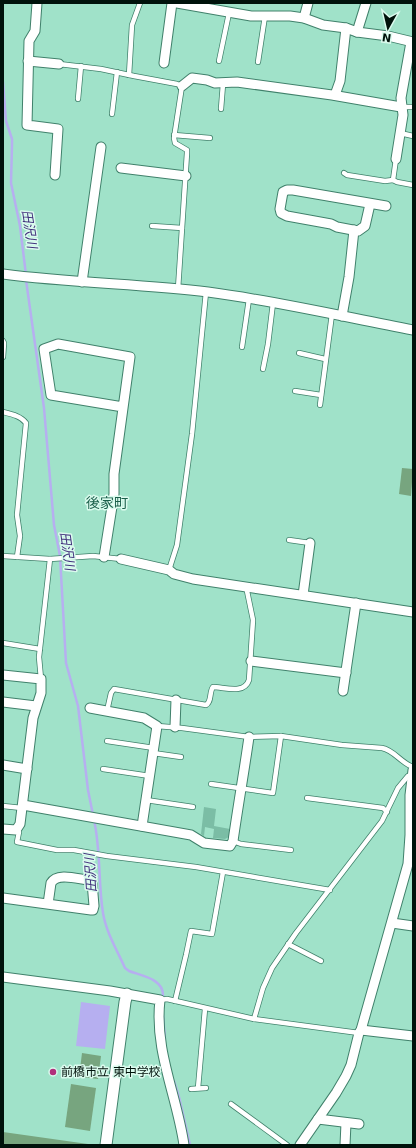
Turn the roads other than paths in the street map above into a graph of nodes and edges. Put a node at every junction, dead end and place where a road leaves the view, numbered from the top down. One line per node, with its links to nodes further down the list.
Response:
1 (37, 3): 13 (street)
2 (140, 3): 20 (lane)
3 (172, 3): 16 (street)
4 (177, 3): 7 (street)
5 (308, 3): 9 (street)
6 (366, 3): 11 (street)
7 (229, 13): 8 (street); 14 (lane)
8 (266, 16): 9 (street); 15 (lane)
9 (304, 18): 10 (street)
10 (346, 28): 11 (street); 23 (street)
11 (357, 32): 12 (street)
12 (412, 42): 26 (street)
13 (28, 61): 17 (street); 37 (street)
14 (219, 61)
15 (258, 62)
16 (164, 63)
17 (59, 64): 18 (lane)
18 (81, 66): 19 (lane); 24 (lane)
19 (117, 72): 20 (lane); 28 (lane)
20 (129, 75): 22 (lane)
21 (223, 84): 22 (street); 23 (street); 27 (lane)
22 (182, 86): 30 (lane)
23 (335, 95): 26 (street)
24 (78, 99)
25 (413, 106): 26 (lane)
26 (401, 107): 29 (street)
27 (221, 109)
28 (112, 114)
29 (400, 133): 31 (lane); 34 (street)
30 (174, 134): 32 (lane); 38 (lane)
31 (413, 136)
32 (210, 138)
33 (101, 147): 47 (street)
34 (396, 159): 39 (lane)
35 (121, 168): 38 (street)
36 (344, 172): 39 (lane)
37 (55, 175)
38 (186, 176): 44 (lane)
39 (393, 180): 40 (lane)
40 (413, 185)
41 (370, 204): 42 (street); 45 (street); 45 (street)
42 (386, 206)
43 (152, 226): 44 (lane)
44 (182, 228): 48 (lane)
45 (354, 230): 53 (street)
46 (3, 274): 47 (street)
47 (82, 282): 48 (street)
48 (178, 289): 49 (street)
49 (206, 292): 50 (street); 73 (lane)
50 (249, 299): 51 (street); 56 (lane)
51 (274, 303): 52 (street); 60 (lane)
52 (332, 314): 53 (street); 59 (lane)
53 (342, 316): 54 (street)
54 (413, 330)
55 (3, 341): 58 (lane)
56 (242, 347)
57 (299, 353): 59 (lane)
58 (3, 356)
59 (325, 359): 62 (lane)
60 (263, 369)
61 (295, 391): 62 (lane)
62 (321, 395): 63 (lane)
63 (320, 405)
64 (123, 407): 64 (street); 70 (street)
65 (3, 412): 69 (lane)
66 (289, 540): 67 (lane)
67 (310, 543): 75 (street)
68 (3, 556): 69 (lane)
69 (17, 557): 71 (lane)
70 (104, 557): 71 (lane); 72 (lane)
71 (50, 559): 79 (lane)
72 (121, 559): 73 (street)
73 (169, 570): 74 (street)
74 (247, 587): 75 (street); 80 (lane)
75 (303, 595): 76 (street)
76 (356, 603): 77 (street); 81 (street)
77 (413, 612)
78 (3, 643): 79 (lane)
79 (40, 649): 83 (lane)
80 (251, 661): 81 (street); 85 (lane)
81 (346, 673): 84 (street)
82 (3, 675): 83 (street)
83 (41, 679): 87 (street)
84 (343, 692)
85 (176, 700): 89 (lane); 91 (street)
86 (3, 702): 87 (street)
87 (36, 706): 98 (street)
88 (90, 708): 89 (street)
89 (107, 711): 90 (street)
90 (157, 726): 91 (lane); 95 (street)
91 (175, 727): 93 (lane)
92 (281, 736): 93 (lane); 100 (lane); 103 (lane)
93 (250, 737): 103 (street)
94 (107, 741): 95 (lane)
95 (153, 751): 96 (lane); 101 (street)
96 (181, 757)
97 (3, 765): 98 (street)
98 (27, 769): 107 (street)
99 (103, 769): 101 (lane)
100 (413, 772): 109 (lane); 113 (street)
101 (150, 776): 105 (street)
102 (211, 784): 103 (lane)
103 (241, 789): 114 (street)
104 (307, 798): 109 (lane)
105 (146, 800): 108 (lane); 110 (street)
106 (3, 806): 107 (lane)
107 (23, 807): 110 (street); 112 (street)
108 (193, 807)
109 (387, 812): 117 (lane)
110 (142, 826): 114 (street)
111 (3, 829): 112 (street)
112 (17, 829): 116 (lane)
113 (411, 839): 120 (street)
114 (233, 841): 115 (lane)
115 (291, 850)
116 (223, 872): 117 (lane); 127 (lane)
117 (330, 890): 122 (lane)
118 (3, 898): 119 (street)
119 (48, 904): 119 (street)
120 (392, 923): 121 (street); 130 (street)
121 (413, 926)
122 (288, 944): 123 (lane); 129 (lane)
123 (321, 961)
124 (3, 977): 125 (street)
125 (127, 994): 126 (street); 139 (street)
126 (160, 1000): 127 (lane); 140 (street)
127 (175, 1001): 128 (lane)
128 (205, 1009): 129 (lane); 132 (lane)
129 (254, 1019): 130 (lane)
130 (360, 1031): 131 (street); 136 (street)
131 (413, 1036)
132 (198, 1088): 133 (lane); 134 (lane)
133 (206, 1088)
134 (191, 1089)
135 (231, 1104): 141 (lane)
136 (318, 1120): 137 (street); 142 (street)
137 (346, 1123): 138 (street); 143 (street)
138 (359, 1124)
139 (106, 1145)
140 (184, 1145)
141 (287, 1145)
142 (300, 1145)
143 (345, 1145)

